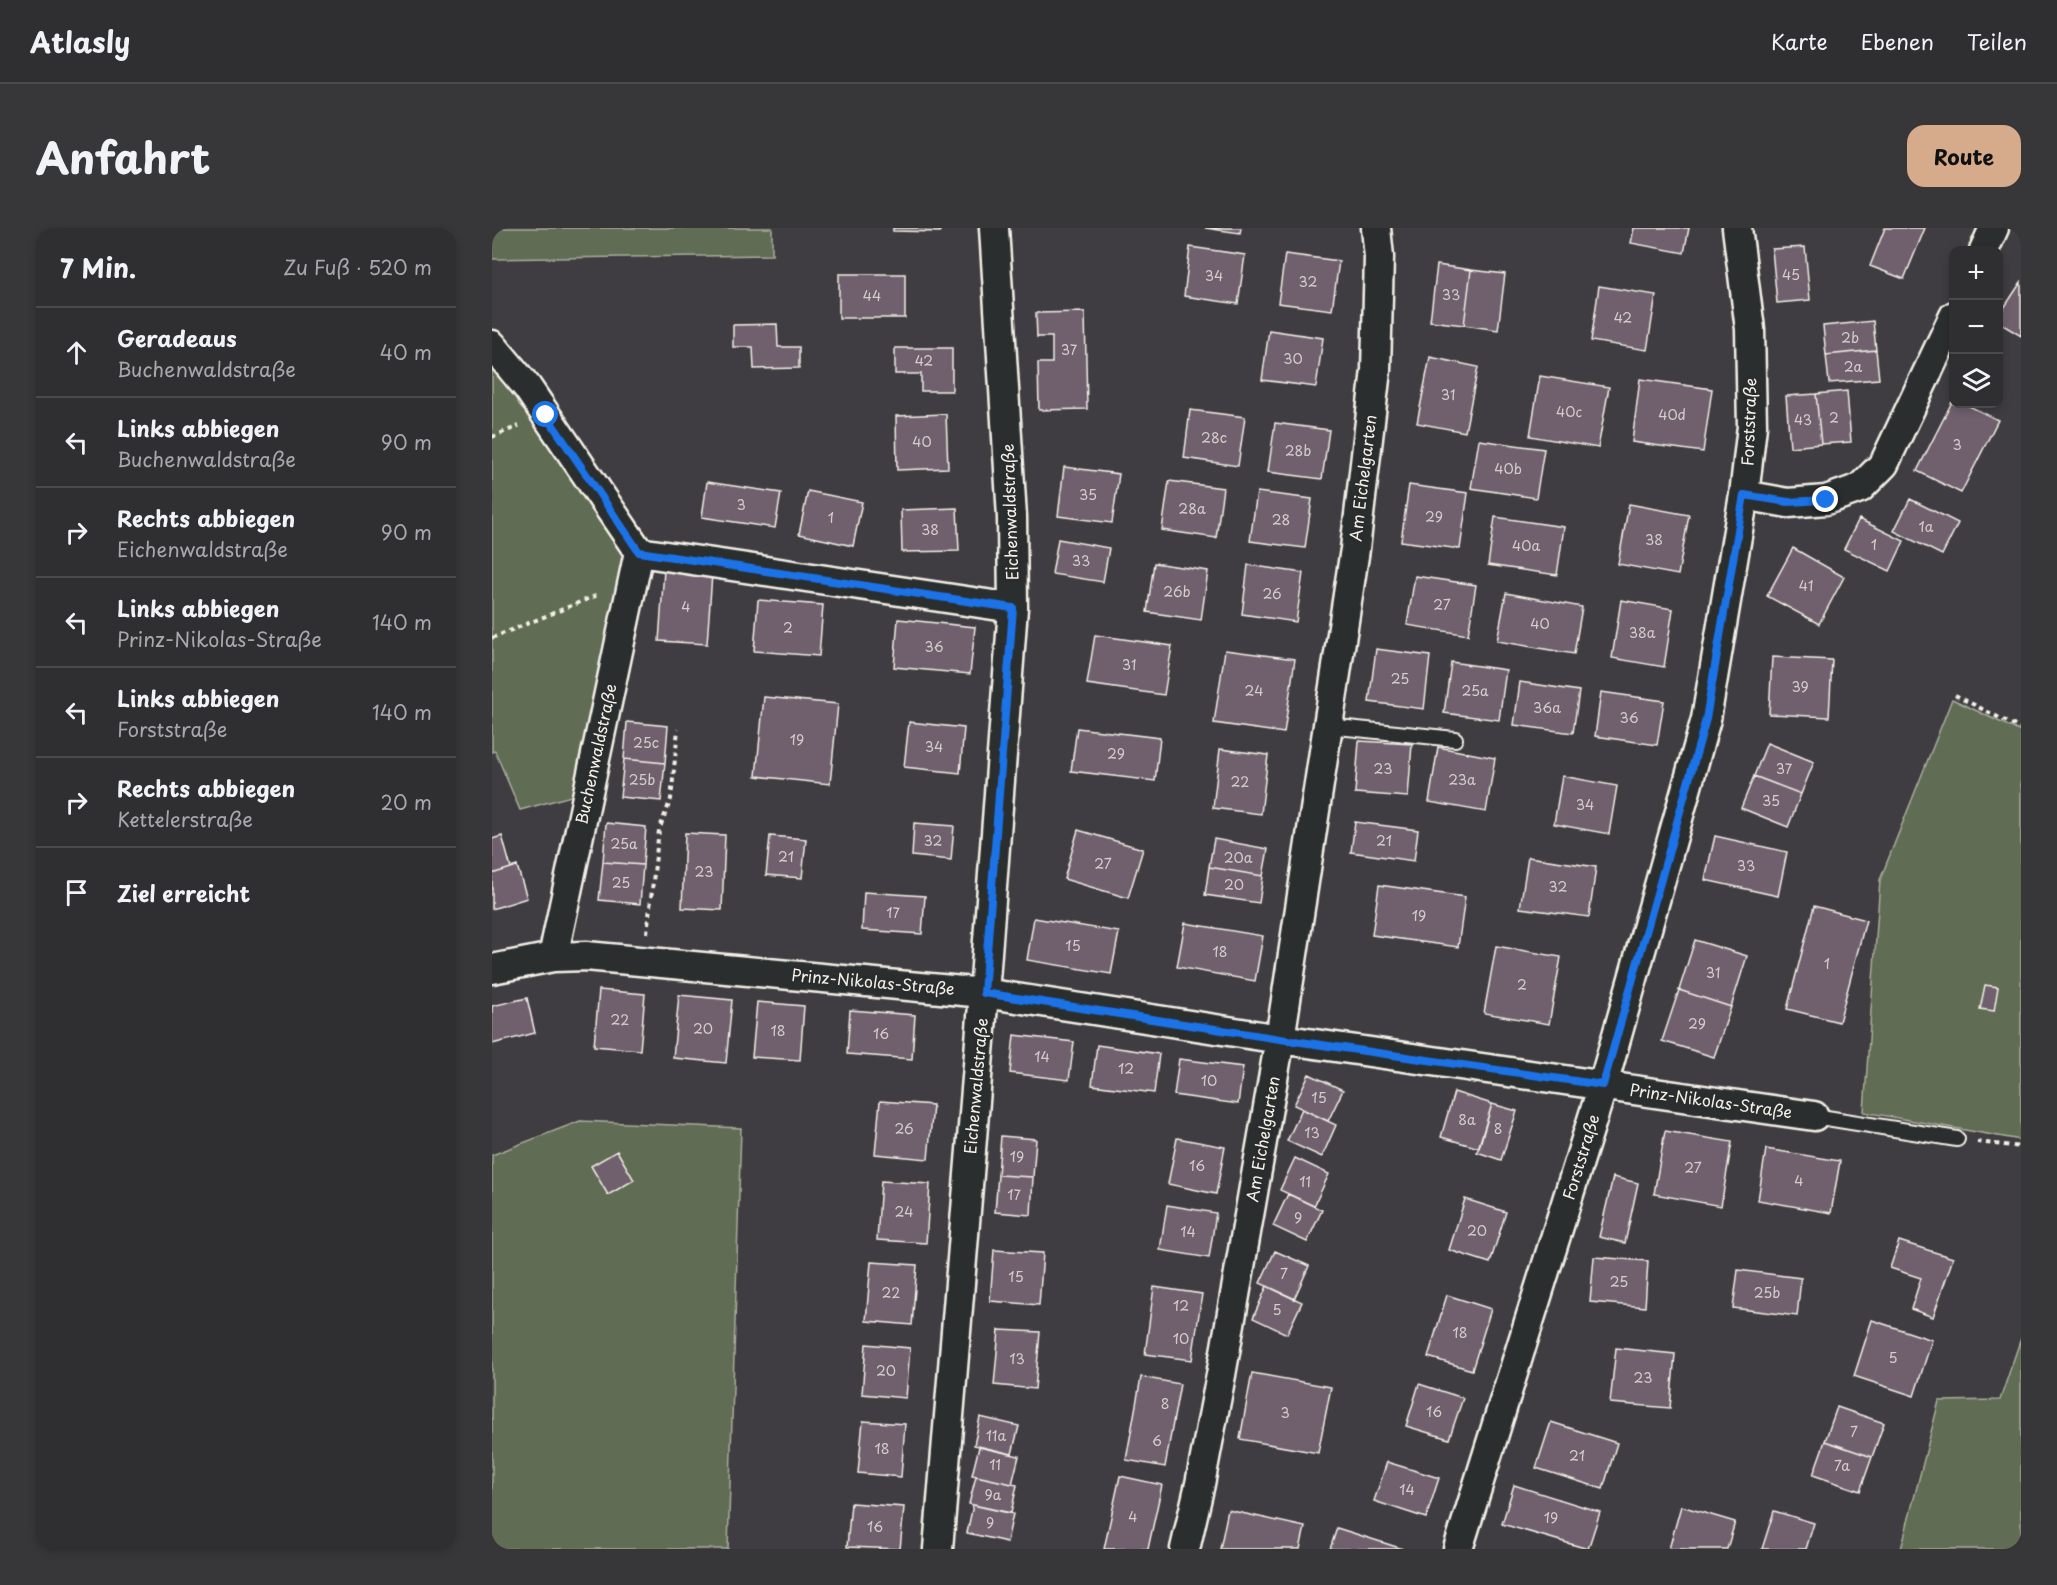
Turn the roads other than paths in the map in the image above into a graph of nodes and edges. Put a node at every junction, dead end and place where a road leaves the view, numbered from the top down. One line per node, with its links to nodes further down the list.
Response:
1 (994, 228): 10 (street, Eichenwaldstraße)
2 (1376, 228): 11 (street, Am Eichelgarten)
3 (1737, 228): 8 (street, Forststraße)
4 (1994, 228): 5 (street)
5 (1986, 246)
6 (1949, 325): 8 (street)
7 (492, 345): 9 (street)
8 (1744, 495): 17 (street, Forststraße)
9 (639, 552): 10 (street); 13 (street, Buchenwaldstraße)
10 (1013, 608): 15 (street, Eichenwaldstraße)
11 (1328, 726): 12 (lane); 16 (street, Am Eichelgarten)
12 (1455, 739)
13 (553, 957): 14 (street, Prinz-Nikolas-Straße); 15 (street, Prinz-Nikolas-Straße)
14 (492, 969)
15 (984, 993): 16 (street, Prinz-Nikolas-Straße); 20 (street, Eichenwaldstraße)
16 (1280, 1039): 17 (street, Prinz-Nikolas-Straße); 21 (street, Am Eichelgarten)
17 (1603, 1085): 18 (street, Prinz-Nikolas-Straße); 22 (street, Forststraße)
18 (1814, 1116): 19 (lane)
19 (1958, 1139)
20 (938, 1549)
21 (1185, 1549)
22 (1458, 1549)

